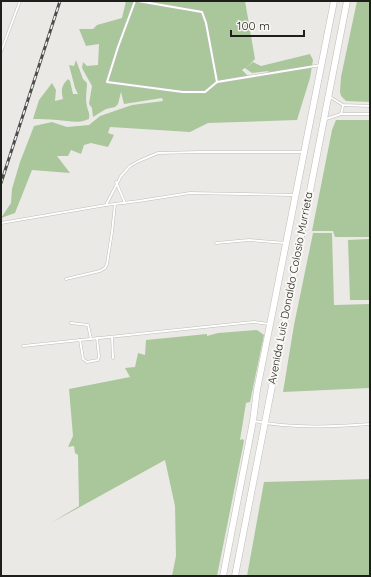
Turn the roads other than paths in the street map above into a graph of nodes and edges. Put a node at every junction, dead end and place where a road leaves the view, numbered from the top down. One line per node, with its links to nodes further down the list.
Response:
1 (20, 1): 5 (lane)
2 (137, 1): 7 (lane); 7 (lane)
3 (334, 1): 6 (main road, Avenida Luis Donaldo Colosio Murrieta)
4 (347, 1): 8 (main road, Avenida Luis Donaldo Colosio Murrieta)
5 (1, 52)
6 (322, 65): 7 (lane); 14 (main road, Avenida Luis Donaldo Colosio Murrieta)
7 (217, 82)
8 (329, 96): 9 (lane); 13 (main road, Avenida Luis Donaldo Colosio Murrieta)
9 (343, 105): 10 (lane); 11 (lane)
10 (370, 106)
11 (341, 114): 12 (lane); 13 (lane)
12 (370, 114)
13 (323, 120): 17 (main road, Avenida Luis Donaldo Colosio Murrieta)
14 (305, 152): 15 (lane); 16 (main road, Avenida Luis Donaldo Colosio Murrieta)
15 (116, 182): 18 (lane); 20 (lane)
16 (296, 195): 17 (main road); 18 (lane); 23 (main road, Avenida Luis Donaldo Colosio Murrieta)
17 (308, 198): 34 (main road, Avenida Luis Donaldo Colosio Murrieta)
18 (125, 203): 19 (lane)
19 (114, 204): 20 (lane); 24 (lane)
20 (106, 205): 21 (lane)
21 (1, 223)
22 (216, 243): 23 (lane)
23 (287, 243): 26 (main road, Avenida Luis Donaldo Colosio Murrieta)
24 (66, 279)
25 (71, 323): 29 (lane)
26 (270, 324): 27 (lane); 33 (main road, Avenida Luis Donaldo Colosio Murrieta)
27 (112, 337): 28 (lane); 32 (lane)
28 (97, 338): 29 (lane); 30 (lane)
29 (91, 339): 30 (lane)
30 (80, 340): 31 (lane)
31 (24, 346)
32 (114, 358)
33 (253, 421): 34 (lane); 36 (main road, Avenida Luis Donaldo Colosio Murrieta)
34 (264, 423): 35 (lane); 37 (main road, Avenida Luis Donaldo Colosio Murrieta)
35 (370, 424)
36 (223, 576)
37 (235, 576)

